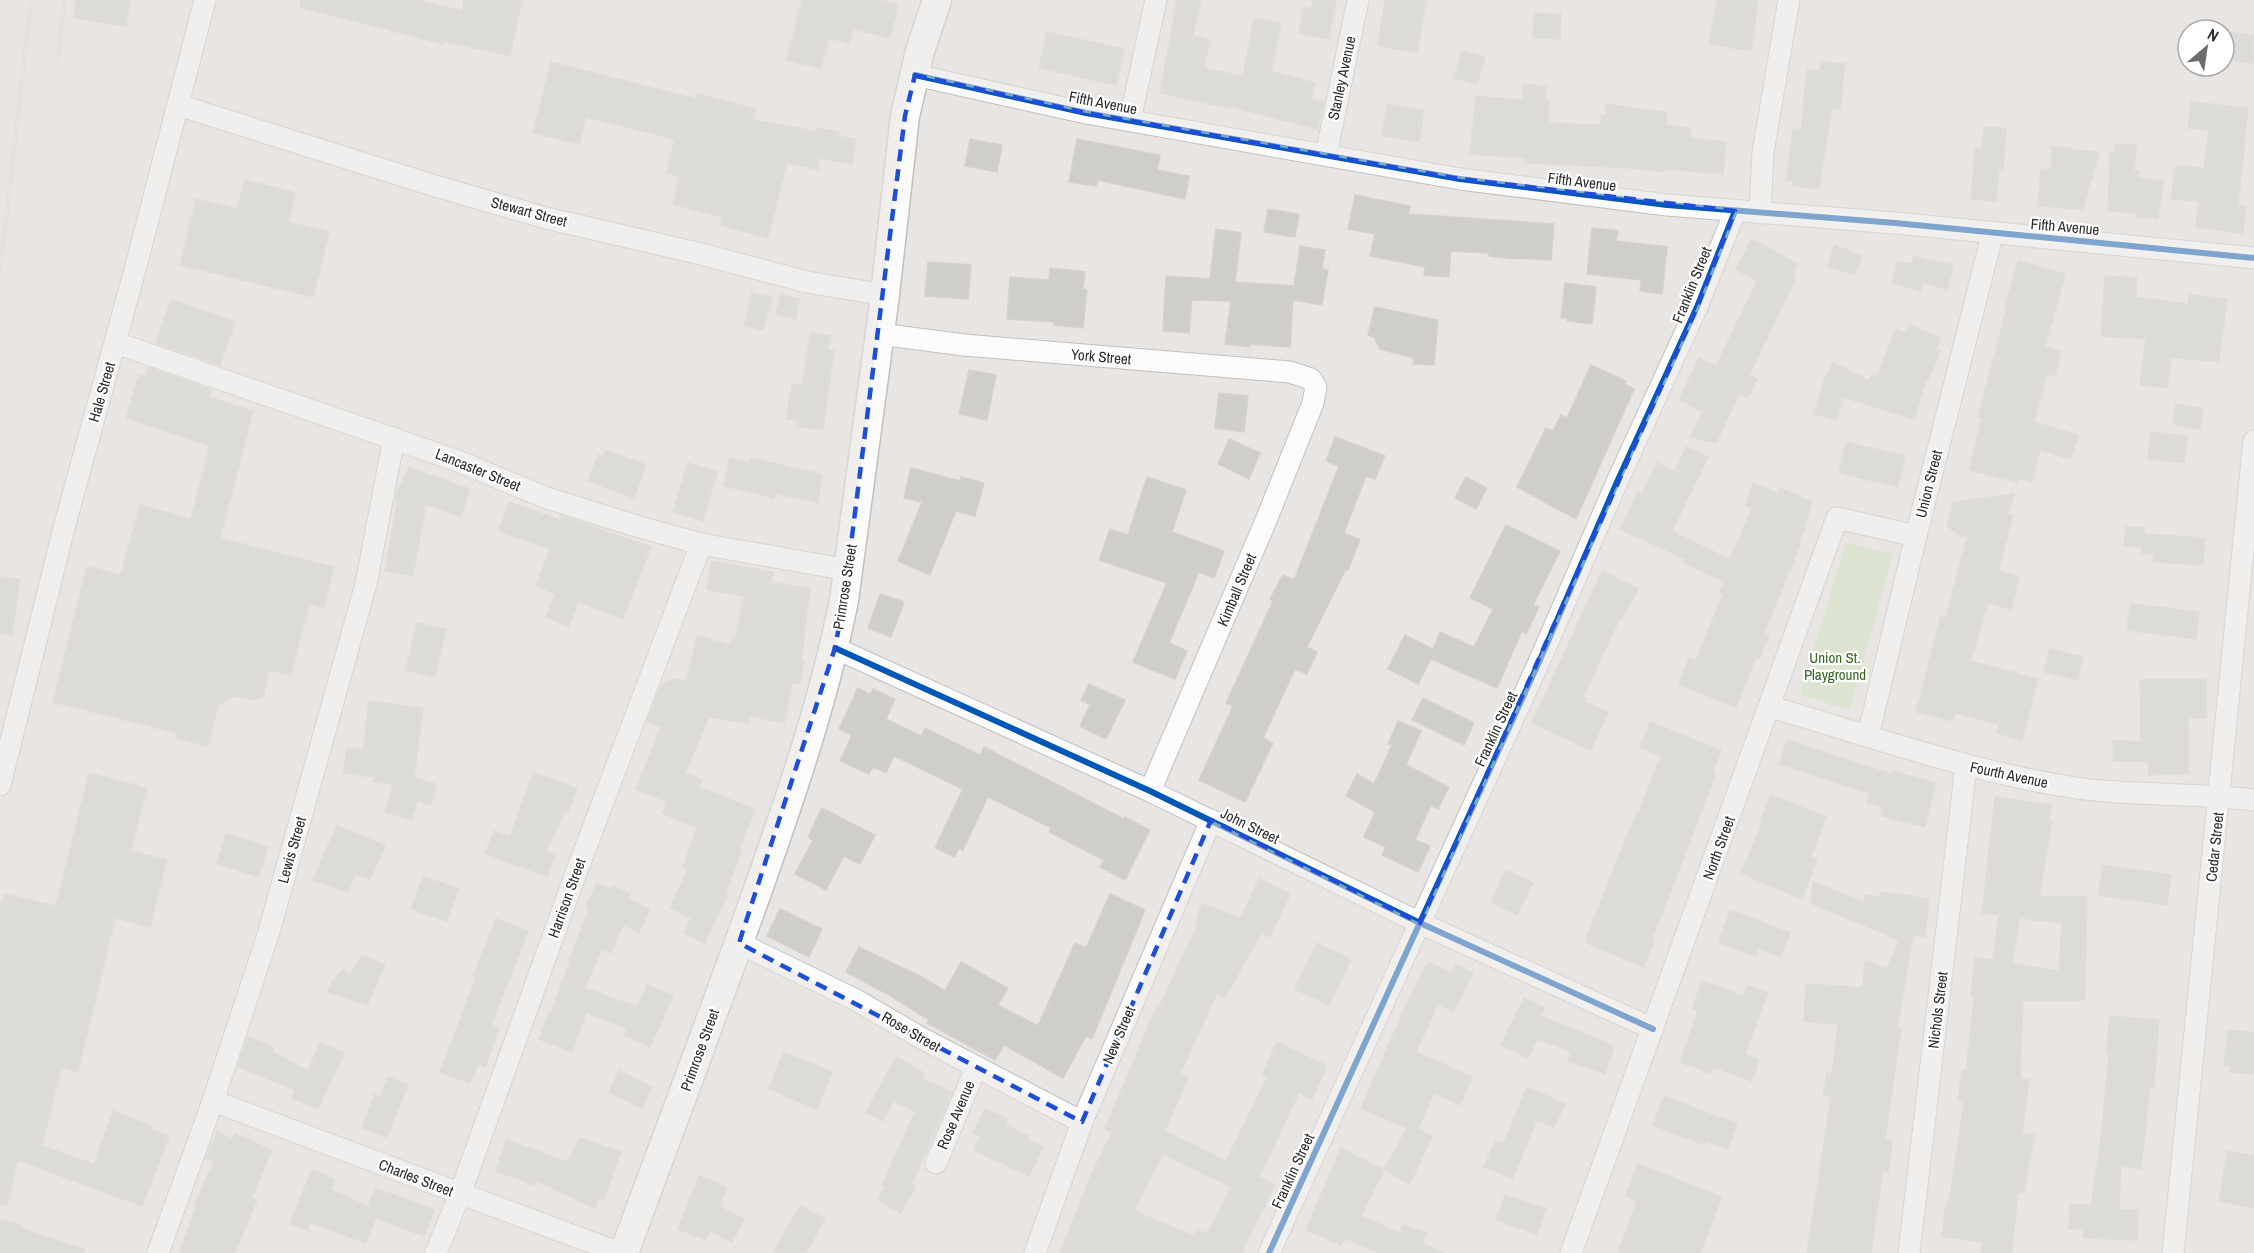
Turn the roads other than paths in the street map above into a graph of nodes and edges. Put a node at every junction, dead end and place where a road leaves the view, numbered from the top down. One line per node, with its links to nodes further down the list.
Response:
1 (205, 0): 7 (street, Hale Street)
2 (937, 0): 6 (main road, Primrose Street)
3 (1156, 0): 8 (street)
4 (1358, 0): 9 (street, Stanley Avenue)
5 (1788, 0): 11 (street)
6 (915, 75): 8 (street, Fifth Avenue); 14 (main road, Primrose Street)
7 (178, 105): 14 (street, Stewart Street); 16 (street, Hale Street)
8 (1130, 120): 9 (street, Fifth Avenue)
9 (1326, 155): 10 (street, Fifth Avenue)
10 (1735, 211): 11 (street, Fifth Avenue); 33 (street, Franklin Street)
11 (1760, 213): 12 (street, Fifth Avenue)
12 (1993, 232): 13 (street, Fifth Avenue); 20 (street, Union Street)
13 (2254, 258)
14 (885, 295): 15 (main road, Primrose Street)
15 (880, 334): 17 (street, York Street); 23 (main road, Primrose Street)
16 (116, 342): 18 (street, Lancaster Street); 28 (street, Hale Street)
17 (1316, 387): 29 (street, Kimball Street)
18 (394, 438): 22 (street, Lancaster Street); 37 (street, Lewis Street)
19 (2254, 441): 21 (street, Cedar Street)
20 (1916, 536): 25 (street, North Street); 26 (street, Union Street)
21 (2249, 540): 30 (street, Cedar Street)
22 (701, 544): 23 (street, Lancaster Street); 40 (street, Harrison Street)
23 (849, 570): 24 (main road, Primrose Street)
24 (835, 648): 29 (street, John Street); 34 (main road, Primrose Street)
25 (1771, 707): 26 (street, Fourth Avenue); 35 (street, North Street)
26 (1868, 736): 27 (street, Fourth Avenue)
27 (1966, 766): 30 (street, Fourth Avenue); 47 (street, Nichols Street)
28 (0, 785)
29 (1150, 791): 32 (street, John Street)
30 (2220, 796): 31 (street, Fourth Avenue); 48 (street, Cedar Street)
31 (2254, 800)
32 (1211, 820): 33 (street, John Street); 38 (street, New Street)
33 (1420, 923): 35 (street, John Street); 45 (street, Franklin Street)
34 (739, 943): 36 (street, Rose Street); 43 (main road, Primrose Street)
35 (1653, 1029): 46 (street, North Street)
36 (976, 1068): 38 (street, Rose Street); 39 (street, Rose Avenue)
37 (213, 1101): 40 (street, Charles Street); 41 (street, Lewis Street)
38 (1082, 1122): 44 (street, New Street)
39 (936, 1162)
40 (460, 1194): 42 (street, Harrison Street); 43 (street, Charles Street)
41 (158, 1253)
42 (436, 1253)
43 (622, 1253)
44 (1035, 1253)
45 (1269, 1253)
46 (1571, 1253)
47 (1909, 1253)
48 (2173, 1253)

